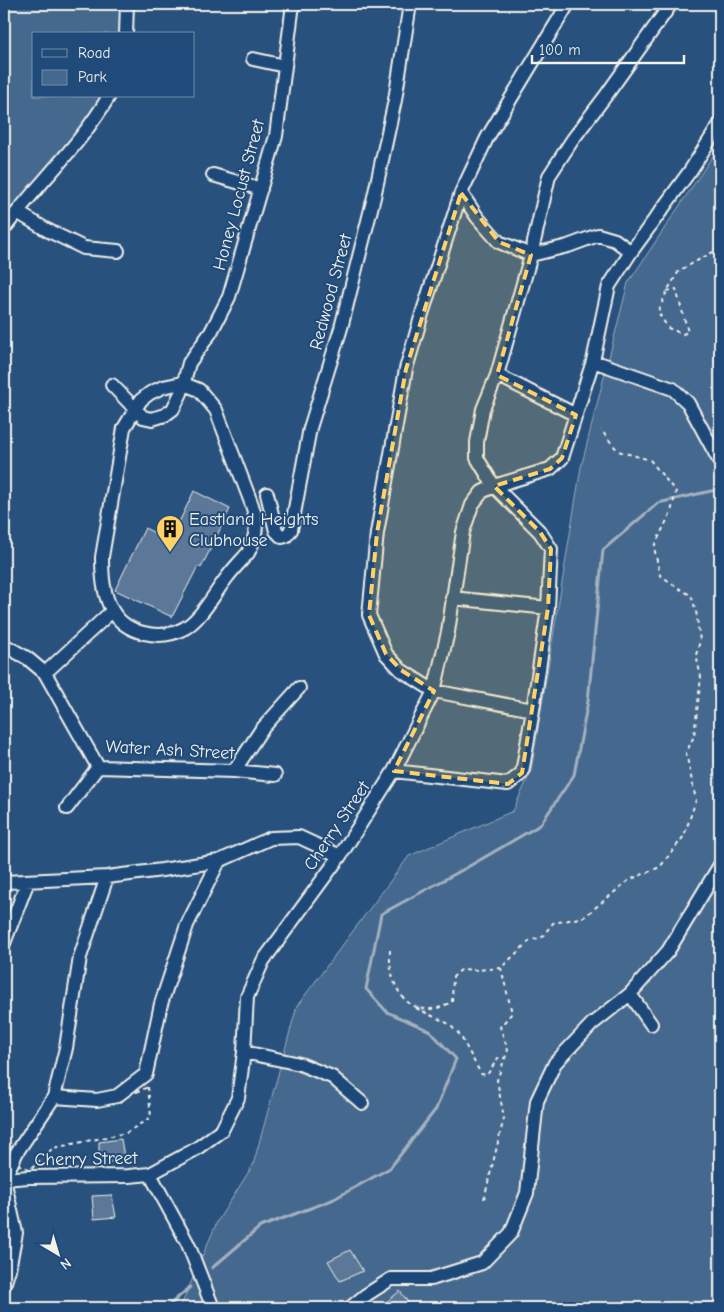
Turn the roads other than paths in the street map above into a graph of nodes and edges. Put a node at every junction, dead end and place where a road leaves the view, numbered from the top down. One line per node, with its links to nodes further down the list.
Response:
1 (127, 4): 6 (street)
2 (293, 4): 8 (street, Honey Locust Street)
3 (410, 4): 27 (street, Redwood Street)
4 (568, 4): 13 (street)
5 (671, 4): 18 (street)
6 (126, 32)
7 (253, 59): 8 (street)
8 (285, 66): 12 (street, Honey Locust Street)
9 (108, 98): 14 (street)
10 (720, 124): 17 (street, Cherry Street)
11 (214, 175): 12 (street)
12 (261, 189): 21 (street, Honey Locust Street)
13 (461, 192): 18 (street); 34 (street)
14 (16, 212): 15 (street); 16 (street)
15 (4, 229)
16 (118, 250)
17 (631, 252): 18 (street); 19 (street, Cherry Street)
18 (531, 255): 20 (street)
19 (593, 361): 24 (street, Cherry Street); 25 (street)
20 (497, 375): 24 (street); 26 (street)
21 (182, 383): 23 (street); 23 (street, Honey Locust Street); 30 (street)
22 (112, 385): 23 (street)
23 (136, 409): 30 (street)
24 (576, 415): 26 (street, Cherry Street)
25 (720, 462)
26 (494, 486): 28 (street, Cherry Street); 29 (street)
27 (267, 494)
28 (452, 598): 29 (street); 34 (street, Cherry Street)
29 (548, 608): 35 (street)
30 (112, 611): 32 (street)
31 (4, 645): 32 (street, Water Ash Street)
32 (44, 673): 36 (street, Water Ash Street)
33 (299, 688): 37 (street)
34 (434, 691): 35 (street); 38 (street, Cherry Street)
35 (533, 710): 38 (street)
36 (98, 767): 37 (street, Water Ash Street); 40 (street)
37 (234, 771): 39 (street, Water Ash Street)
38 (394, 771): 41 (street, Cherry Street)
39 (275, 775)
40 (67, 808)
41 (340, 856): 42 (street); 50 (street, Cherry Street)
42 (218, 861): 44 (street); 51 (street)
43 (720, 865): 48 (street)
44 (108, 877): 46 (street); 51 (street)
45 (4, 882): 46 (street)
46 (28, 882): 47 (street)
47 (4, 943)
48 (630, 994): 49 (street); 57 (street)
49 (651, 1024)
50 (244, 1052): 52 (street); 53 (street, Cherry Street)
51 (54, 1097): 54 (street)
52 (362, 1103)
53 (150, 1174): 54 (street, Cherry Street); 56 (street)
54 (4, 1179): 55 (street)
55 (4, 1285)
56 (212, 1308)
57 (350, 1308)

